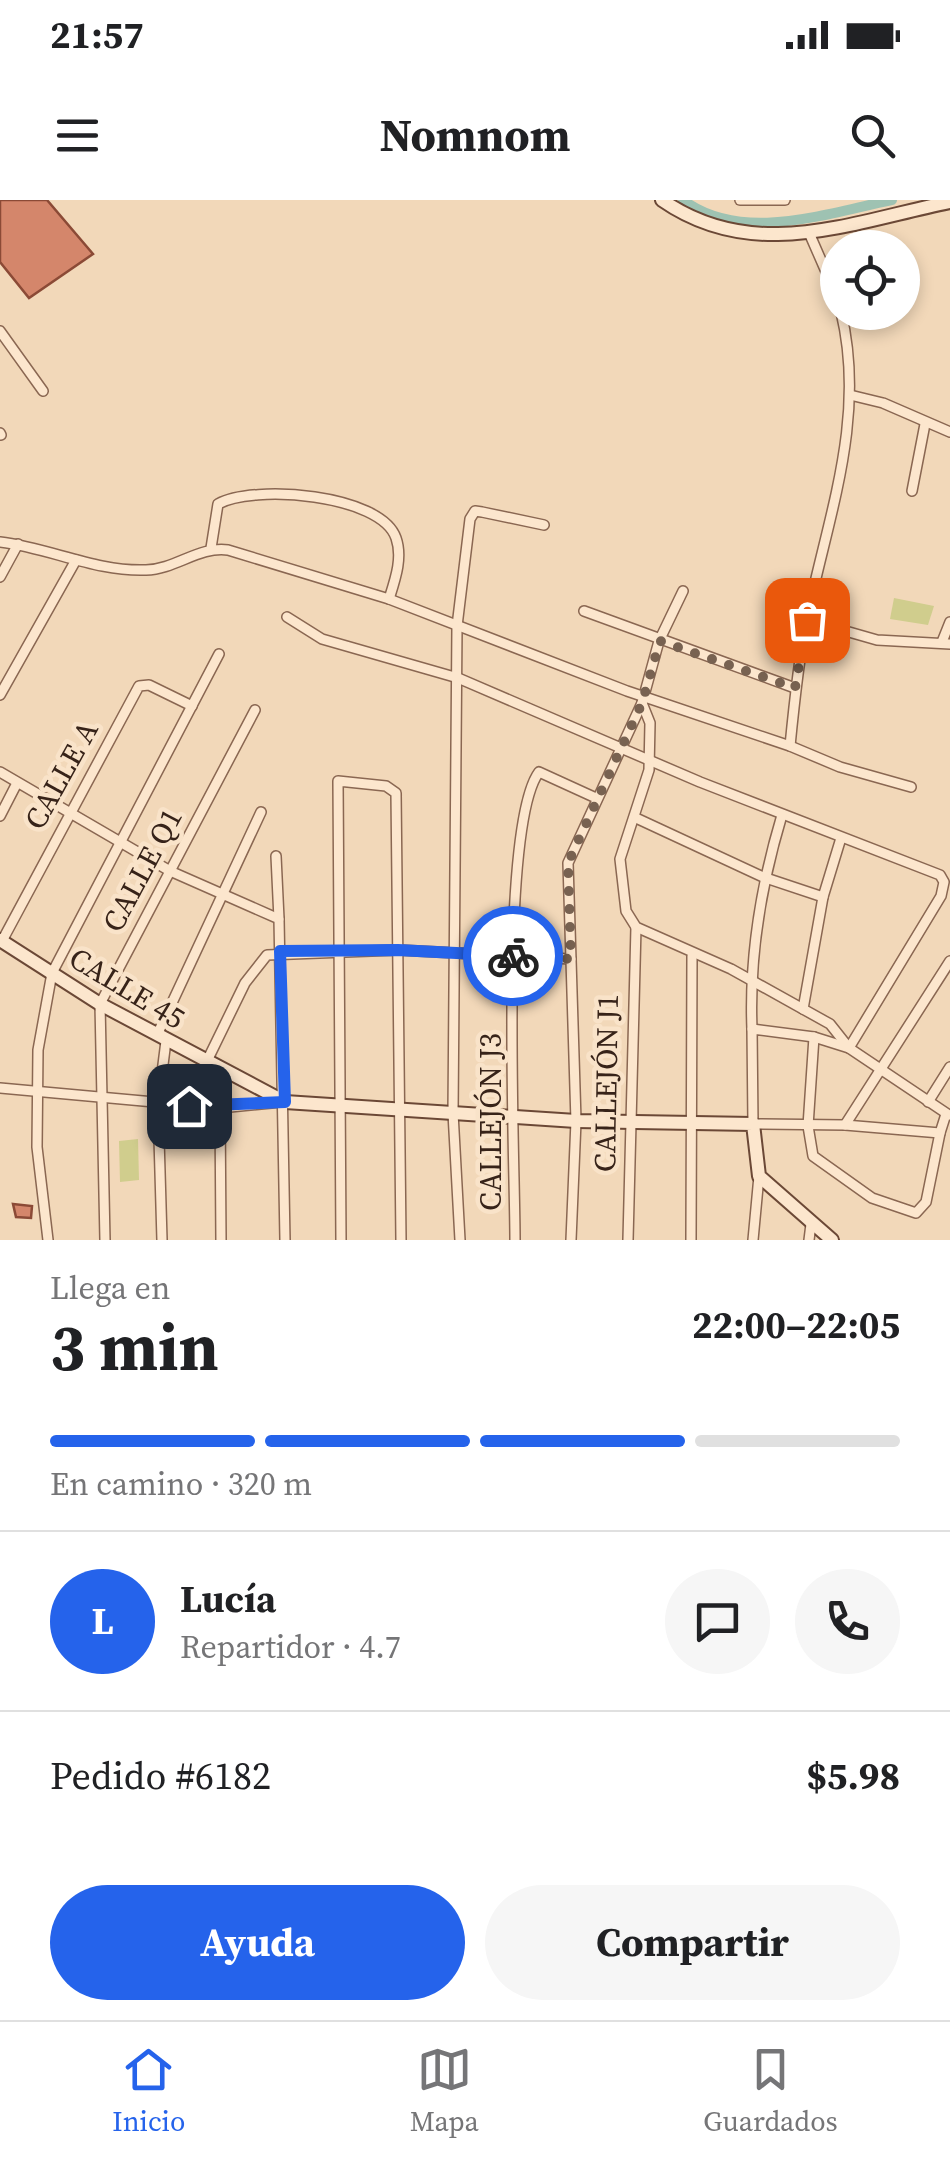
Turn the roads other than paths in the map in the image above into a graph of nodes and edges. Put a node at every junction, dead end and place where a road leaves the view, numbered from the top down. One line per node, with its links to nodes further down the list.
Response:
1 (662, 200): 5 (street)
2 (740, 200): 3 (street)
3 (785, 200)
4 (950, 202): 5 (street)
5 (810, 235): 6 (street)
6 (820, 258)
7 (845, 330): 10 (street)
8 (0, 331): 9 (street)
9 (43, 391)
10 (850, 395): 11 (street); 24 (street)
11 (926, 424): 12 (street); 13 (street)
12 (950, 432)
13 (912, 491)
14 (544, 524): 26 (street)
15 (0, 542): 16 (street)
16 (18, 544): 18 (street); 19 (street)
17 (212, 548): 18 (street); 21 (street); 21 (street)
18 (76, 560): 32 (street)
19 (0, 577)
20 (683, 591): 27 (street)
21 (389, 599): 26 (street)
22 (584, 610): 27 (street)
23 (286, 617): 30 (street)
24 (807, 620): 28 (street); 31 (street)
25 (950, 622): 28 (street)
26 (458, 626): 30 (street); 33 (street)
27 (660, 641): 31 (street); 33 (street)
28 (946, 643)
29 (219, 654): 34 (street)
30 (458, 678): 37 (street); 61 (street)
31 (795, 688): 36 (street)
32 (0, 695)
33 (643, 699): 36 (street); 37 (street); 38 (street)
34 (192, 706): 43 (street, CALLE A); 49 (street)
35 (255, 710): 51 (street, CALLE Q1)
36 (790, 746): 41 (street)
37 (619, 748): 38 (street); 42 (street)
38 (650, 759): 45 (street); 47 (street)
39 (0, 772): 40 (street)
40 (17, 783): 43 (street); 46 (street)
41 (911, 788)
42 (596, 798): 62 (street, CALLEJÓN J3); 64 (street)
43 (69, 811): 49 (street); 57 (street, CALLE A)
44 (261, 812): 53 (street)
45 (782, 815): 48 (street); 52 (street)
46 (0, 816)
47 (636, 818): 52 (street); 56 (street)
48 (841, 838): 54 (street); 73 (street)
49 (121, 840): 51 (street); 66 (street)
50 (276, 856): 55 (street)
51 (170, 871): 53 (street); 68 (street, CALLE Q1)
52 (764, 877): 54 (street); 67 (street)
53 (225, 896): 55 (street); 72 (street)
54 (824, 897): 69 (street)
55 (279, 919): 60 (street)
56 (636, 927): 63 (street); 90 (street, CALLEJÓN J1)
57 (1, 941): 66 (street, CALLE 45)
58 (338, 950): 59 (street); 59 (street); 60 (street); 84 (street)
59 (398, 950): 61 (street); 85 (street)
60 (280, 951): 74 (street); 80 (street)
61 (457, 953): 62 (street); 86 (street)
62 (514, 956): 64 (street); 87 (street, CALLEJÓN J3)
63 (692, 956): 67 (street); 91 (street)
64 (571, 959): 89 (street)
65 (950, 960): 75 (street)
66 (52, 972): 68 (street, CALLE 45); 78 (street)
67 (750, 979): 69 (street); 70 (street)
68 (100, 1004): 72 (street, CALLE 45); 79 (street, CALLE Q1)
69 (803, 1009): 73 (street)
70 (752, 1028): 71 (street); 92 (street)
71 (814, 1037): 73 (street); 94 (street)
72 (162, 1038): 74 (street, CALLE 45); 82 (street)
73 (849, 1048): 75 (street)
74 (206, 1063): 80 (street, CALLE 45)
75 (880, 1066): 81 (street); 93 (street)
76 (950, 1067): 81 (street)
77 (0, 1088): 78 (street)
78 (38, 1092): 79 (street); 98 (street)
79 (103, 1098): 82 (street); 99 (street, CALLE Q1)
80 (285, 1102): 83 (street); 84 (street, CALLE 45); 102 (street)
81 (928, 1102): 88 (street)
82 (158, 1104): 83 (street); 100 (street)
83 (220, 1108): 101 (street)
84 (338, 1108): 85 (street, CALLE 45); 103 (street)
85 (400, 1109): 86 (street, CALLE 45); 104 (street)
86 (453, 1113): 87 (street, CALLE 45); 105 (street)
87 (515, 1115): 89 (street, CALLE 45); 106 (street, CALLEJÓN J3)
88 (948, 1115): 95 (street)
89 (576, 1121): 90 (street, CALLE 45); 107 (street)
90 (631, 1121): 91 (street, CALLE 45); 108 (street, CALLEJÓN J1)
91 (692, 1124): 92 (street, CALLE 45); 109 (street)
92 (754, 1124): 94 (street); 96 (street)
93 (845, 1125): 94 (street); 95 (street)
94 (808, 1126): 95 (street)
95 (940, 1133)
96 (759, 1176): 97 (street); 110 (street)
97 (811, 1224): 111 (street); 112 (street)
98 (48, 1240)
99 (105, 1240)
100 (162, 1240)
101 (221, 1240)
102 (285, 1240)
103 (341, 1240)
104 (401, 1240)
105 (460, 1240)
106 (516, 1240)
107 (571, 1240)
108 (628, 1240)
109 (691, 1240)
110 (754, 1240)
111 (808, 1240)
112 (832, 1240)

